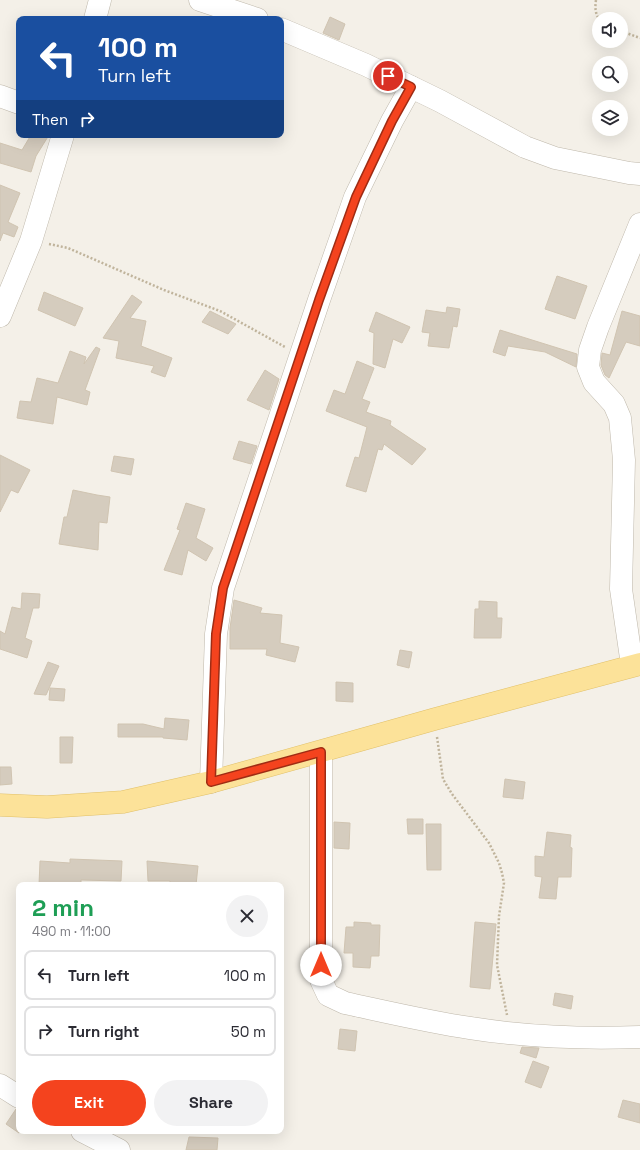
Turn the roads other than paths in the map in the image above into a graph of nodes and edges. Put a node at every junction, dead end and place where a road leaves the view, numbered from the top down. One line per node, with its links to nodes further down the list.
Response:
1 (100, 0): 3 (street)
2 (200, 0): 4 (street)
3 (96, 16)
4 (248, 16)
5 (284, 30): 6 (street)
6 (411, 87): 10 (street); 15 (street)
7 (0, 96): 8 (street)
8 (16, 102)
9 (62, 138): 12 (street)
10 (640, 174)
11 (640, 224): 13 (street)
12 (0, 316)
13 (636, 664): 14 (main road)
14 (321, 752): 15 (main road); 17 (street)
15 (211, 782): 16 (main road)
16 (0, 805)
17 (640, 1037)
18 (0, 1085): 19 (street)
19 (16, 1095)
20 (88, 1134): 21 (street)
21 (119, 1150)

